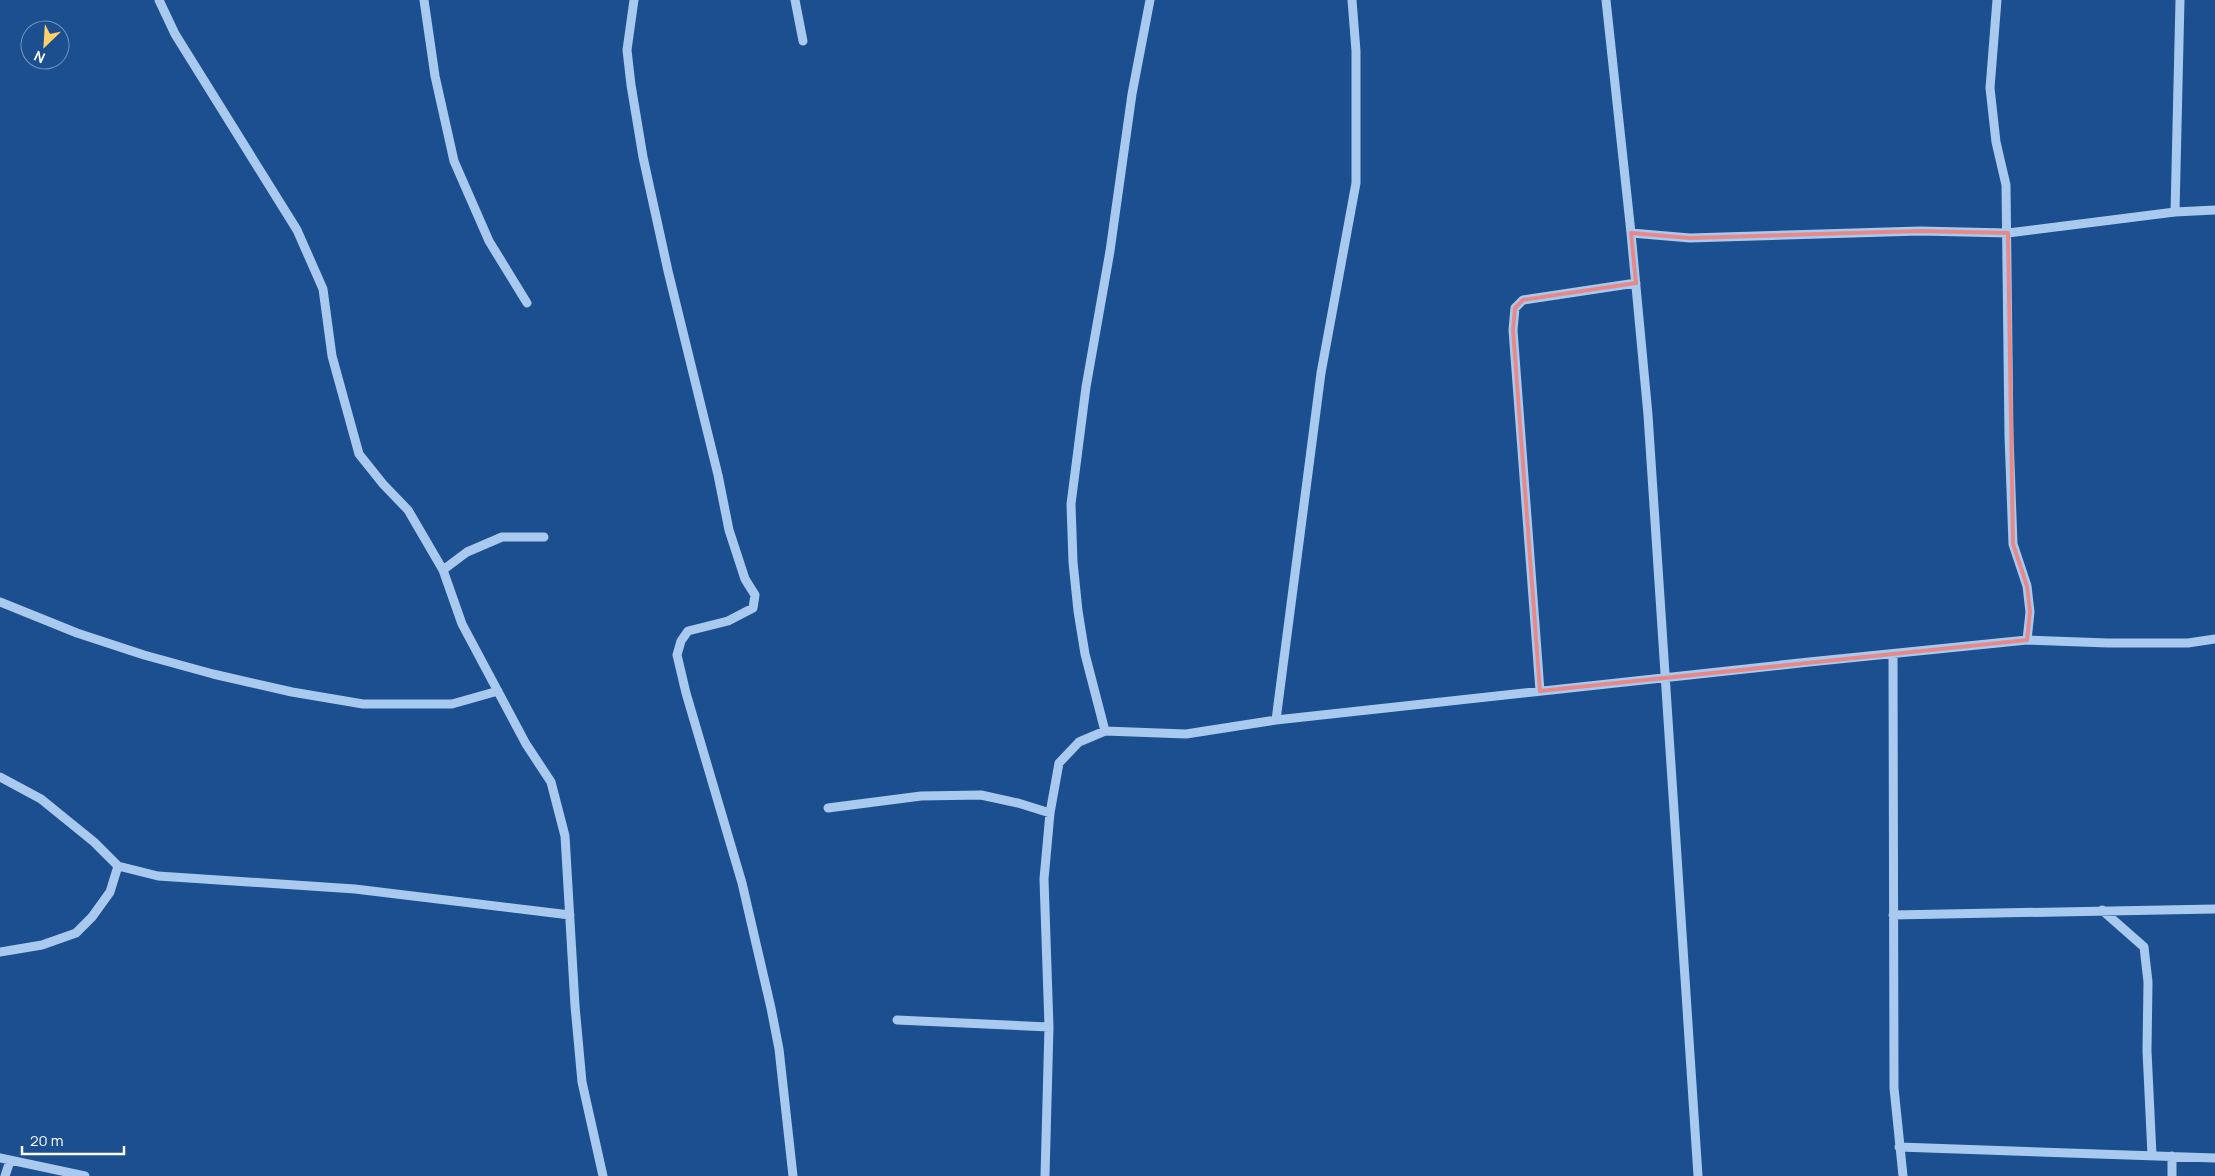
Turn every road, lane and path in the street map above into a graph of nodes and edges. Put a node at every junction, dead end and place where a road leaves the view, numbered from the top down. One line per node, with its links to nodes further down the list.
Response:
1 (159, 0): 18 (street)
2 (424, 0): 16 (street)
3 (634, 0): 48 (street)
4 (795, 0): 10 (street)
5 (1150, 0): 27 (street)
6 (1352, 0): 26 (street)
7 (1606, 0): 13 (street)
8 (1997, 0): 14 (street)
9 (2180, 0): 12 (street)
10 (803, 41)
11 (2215, 210): 12 (street)
12 (2175, 212): 14 (street)
13 (1632, 233): 14 (street); 15 (street)
14 (2008, 233): 21 (street)
15 (1636, 283): 23 (street); 25 (street)
16 (527, 303)
17 (544, 537): 18 (street)
18 (443, 570): 24 (street)
19 (0, 602): 24 (street)
20 (2215, 639): 21 (street)
21 (2027, 640): 22 (street)
22 (1893, 655): 23 (street); 35 (street)
23 (1666, 677): 25 (street); 50 (street)
24 (498, 691): 34 (street)
25 (1540, 691): 26 (street)
26 (1276, 720): 27 (street)
27 (1105, 731): 30 (street)
28 (0, 777): 31 (street)
29 (828, 808): 30 (street)
30 (1050, 813): 38 (street)
31 (118, 866): 34 (street); 36 (street)
32 (2215, 909): 33 (street)
33 (2102, 910): 35 (street); 40 (street)
34 (570, 915): 47 (street)
35 (1893, 915): 39 (street)
36 (0, 952)
37 (897, 1020): 38 (street)
38 (1049, 1027): 49 (street)
39 (1899, 1147): 40 (street); 51 (street)
40 (2152, 1155): 41 (street)
41 (2172, 1156): 43 (street); 52 (street)
42 (0, 1158): 44 (street)
43 (2215, 1158)
44 (10, 1161): 45 (street); 46 (street)
45 (5, 1176)
46 (85, 1176)
47 (603, 1176)
48 (793, 1176)
49 (1045, 1176)
50 (1698, 1176)
51 (1903, 1176)
52 (2172, 1176)

